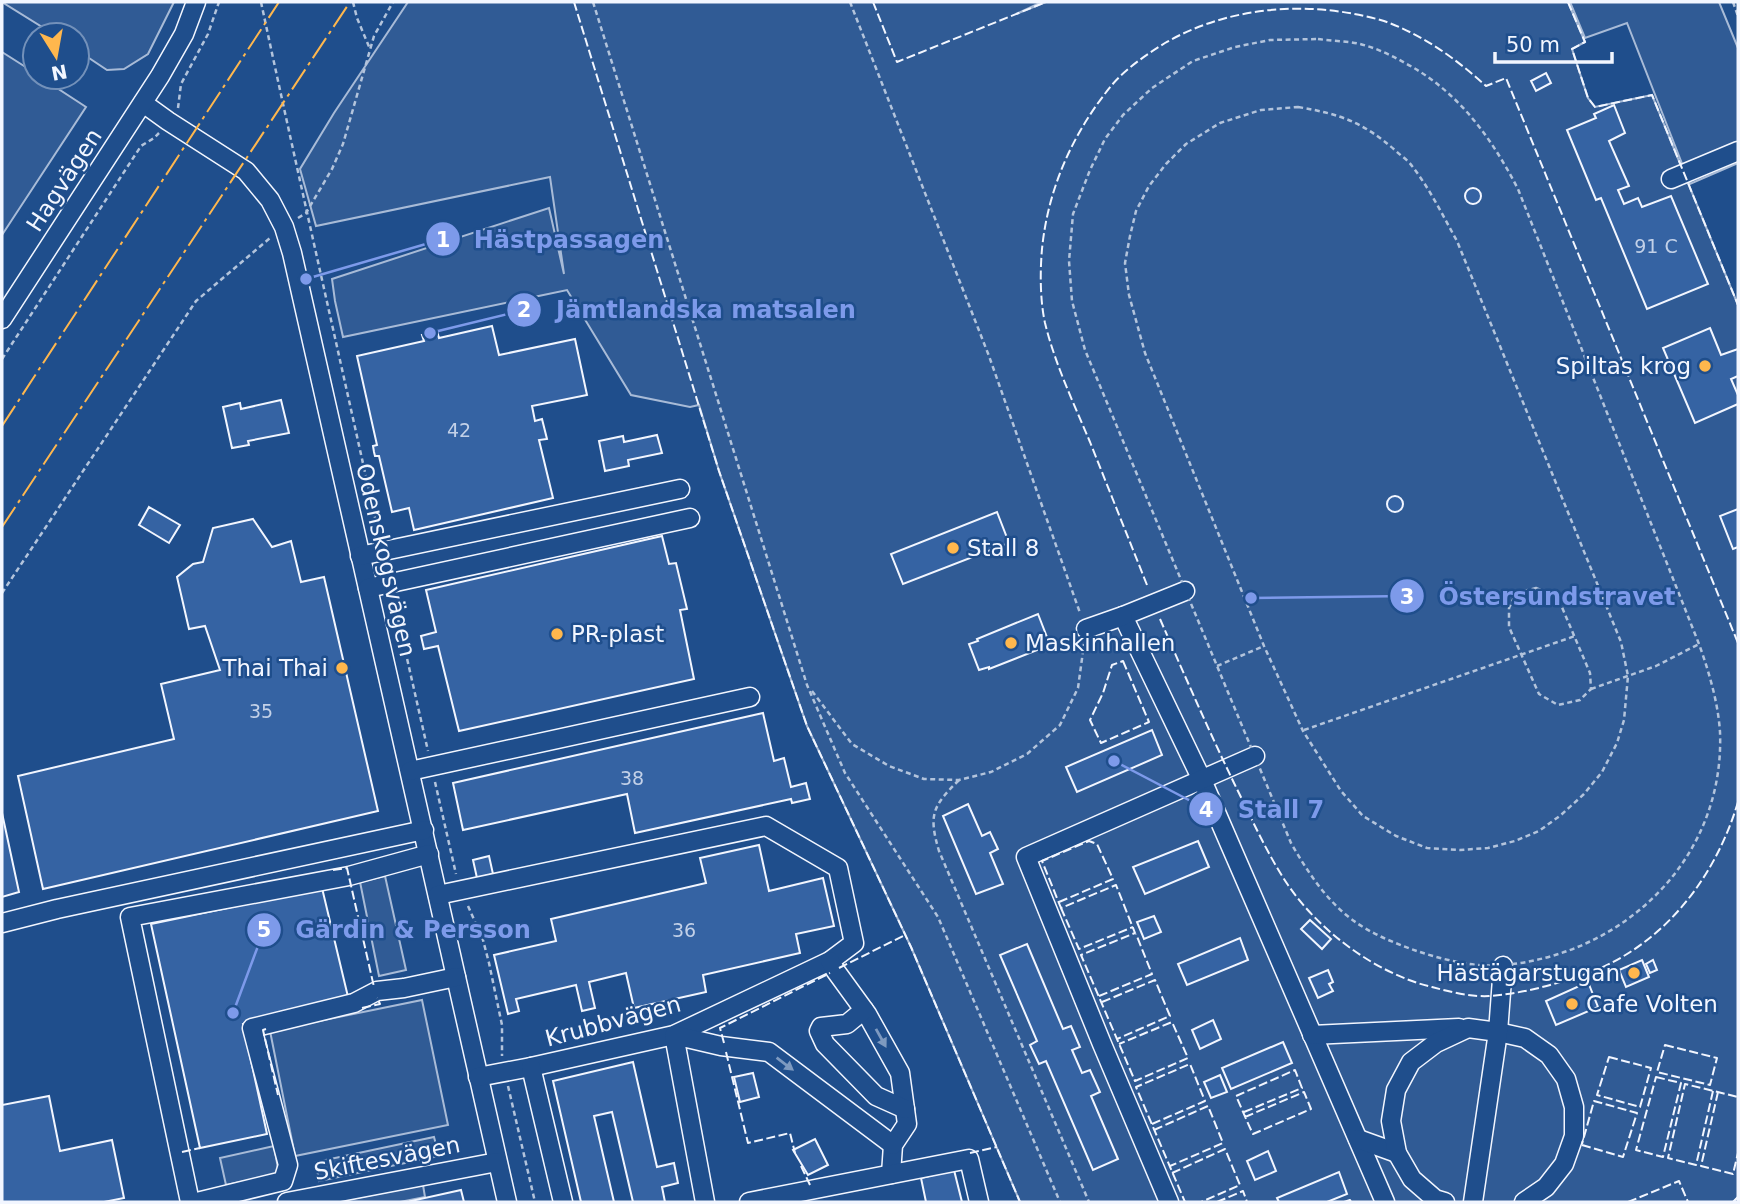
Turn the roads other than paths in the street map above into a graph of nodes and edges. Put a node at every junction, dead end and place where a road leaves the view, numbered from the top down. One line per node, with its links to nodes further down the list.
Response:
1 (196, 2): 2 (street)
2 (144, 103): 5 (street, Hagvägen); 8 (street, Odenskogsvägen)
3 (1738, 151): 4 (street)
4 (1671, 179)
5 (2, 318)
6 (680, 489): 8 (street)
7 (690, 518): 9 (street)
8 (360, 556): 9 (street, Odenskogsvägen)
9 (368, 588): 15 (street, Odenskogsvägen)
10 (1185, 591): 11 (street)
11 (1123, 617): 12 (street); 16 (street)
12 (1086, 629)
13 (750, 697): 15 (street)
14 (1255, 756): 16 (street)
15 (410, 771): 17 (street, Odenskogsvägen)
16 (1202, 780): 28 (street); 45 (street)
17 (424, 830): 18 (street, Odenskogsvägen); 20 (street)
18 (429, 854): 19 (street, Odenskogsvägen); 37 (street)
19 (438, 895): 21 (street, Krubbvägen); 23 (street, Odenskogsvägen)
20 (2, 923)
21 (830, 961): 24 (street); 27 (street, Krubbvägen)
22 (1503, 966): 26 (street)
23 (456, 977): 30 (street, Odenskogsvägen); 38 (street)
24 (864, 1010): 31 (street, one-way to 31); 31 (street)
25 (1468, 1028): 26 (street); 28 (street); 34 (street)
26 (1498, 1032): 48 (street); 49 (street)
27 (674, 1035): 29 (street, Krubbvägen); 33 (street, one-way to 33); 42 (street)
28 (1312, 1035): 32 (street)
29 (531, 1068): 30 (street, Krubbvägen); 41 (street)
30 (478, 1077): 35 (street, Odenskogsvägen)
31 (905, 1110): 33 (street)
32 (1358, 1139): 34 (street); 46 (street)
33 (893, 1145): 36 (street)
34 (1397, 1153): 47 (street)
35 (497, 1162): 39 (street, Skiftesvägen); 40 (street, Odenskogsvägen)
36 (891, 1174): 43 (street); 44 (street)
37 (190, 1202)
38 (197, 1202)
39 (287, 1202)
40 (507, 1202)
41 (563, 1202)
42 (705, 1202)
43 (749, 1202)
44 (979, 1202)
45 (1168, 1202)
46 (1385, 1202)
47 (1445, 1202)
48 (1473, 1202)
49 (1524, 1202)

